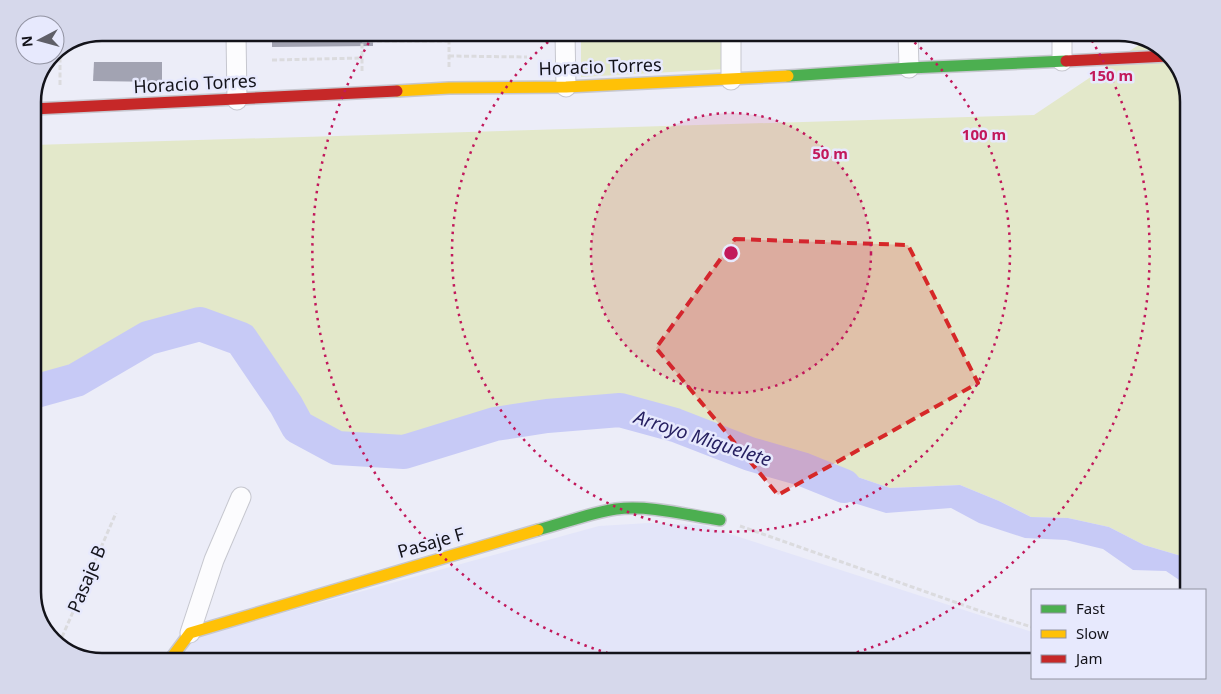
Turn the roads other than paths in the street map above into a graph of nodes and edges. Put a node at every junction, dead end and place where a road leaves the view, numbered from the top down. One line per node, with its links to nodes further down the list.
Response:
1 (236, 41): 11 (street)
2 (565, 41): 10 (street)
3 (732, 41): 9 (street)
4 (908, 41): 8 (street)
5 (1062, 41): 7 (street)
6 (1159, 56): 7 (street, Horacio Torres)
7 (1062, 61): 8 (street, Horacio Torres)
8 (908, 68): 9 (street, Horacio Torres)
9 (731, 80): 10 (street, Horacio Torres)
10 (566, 87): 11 (street, Horacio Torres)
11 (237, 100): 12 (street, Horacio Torres)
12 (41, 109)
13 (241, 497): 15 (street)
14 (720, 520): 15 (street, Pasaje F)
15 (190, 633): 16 (street)
16 (176, 653)

